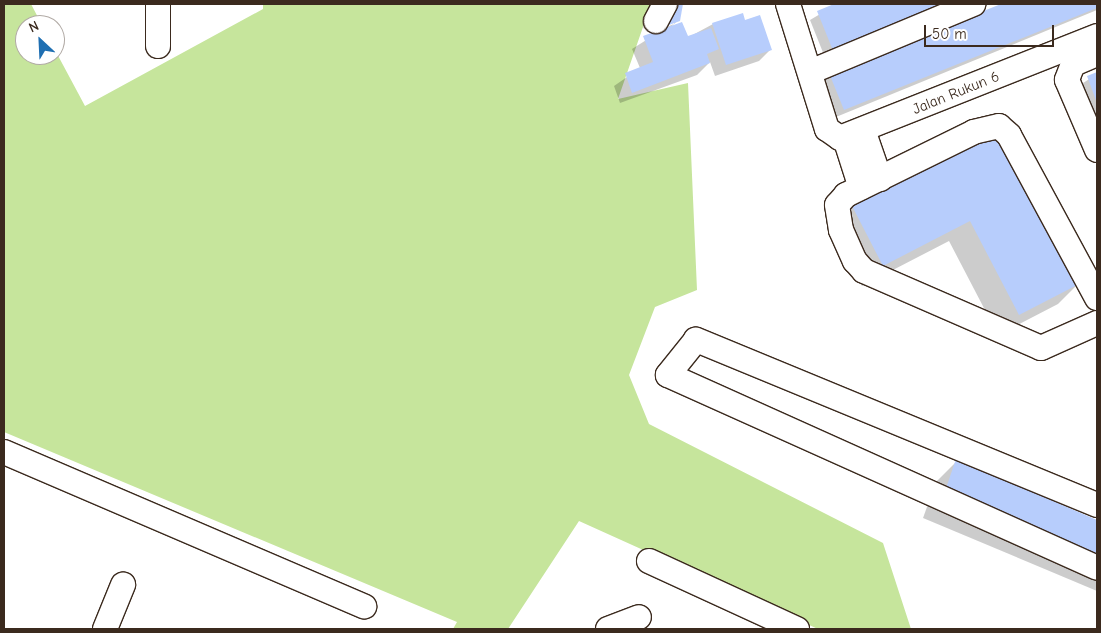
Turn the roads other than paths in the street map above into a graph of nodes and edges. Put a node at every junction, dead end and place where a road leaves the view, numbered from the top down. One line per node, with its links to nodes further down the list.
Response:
1 (158, 4): 5 (street)
2 (788, 4): 7 (street)
3 (973, 4): 7 (street)
4 (1097, 36): 8 (street, Jalan Rukun 6)
5 (158, 46)
6 (1097, 54): 9 (street)
7 (810, 72): 8 (street)
8 (854, 134): 10 (street)
9 (1095, 138)
10 (870, 183): 11 (street); 12 (street)
11 (1097, 298)
12 (1097, 323)
13 (4, 452): 18 (street)
14 (1097, 505): 16 (street)
15 (648, 561): 22 (street)
16 (1097, 568)
17 (123, 585): 20 (street)
18 (364, 606)
19 (639, 617): 21 (street)
20 (105, 629)
21 (608, 629)
22 (797, 629)

